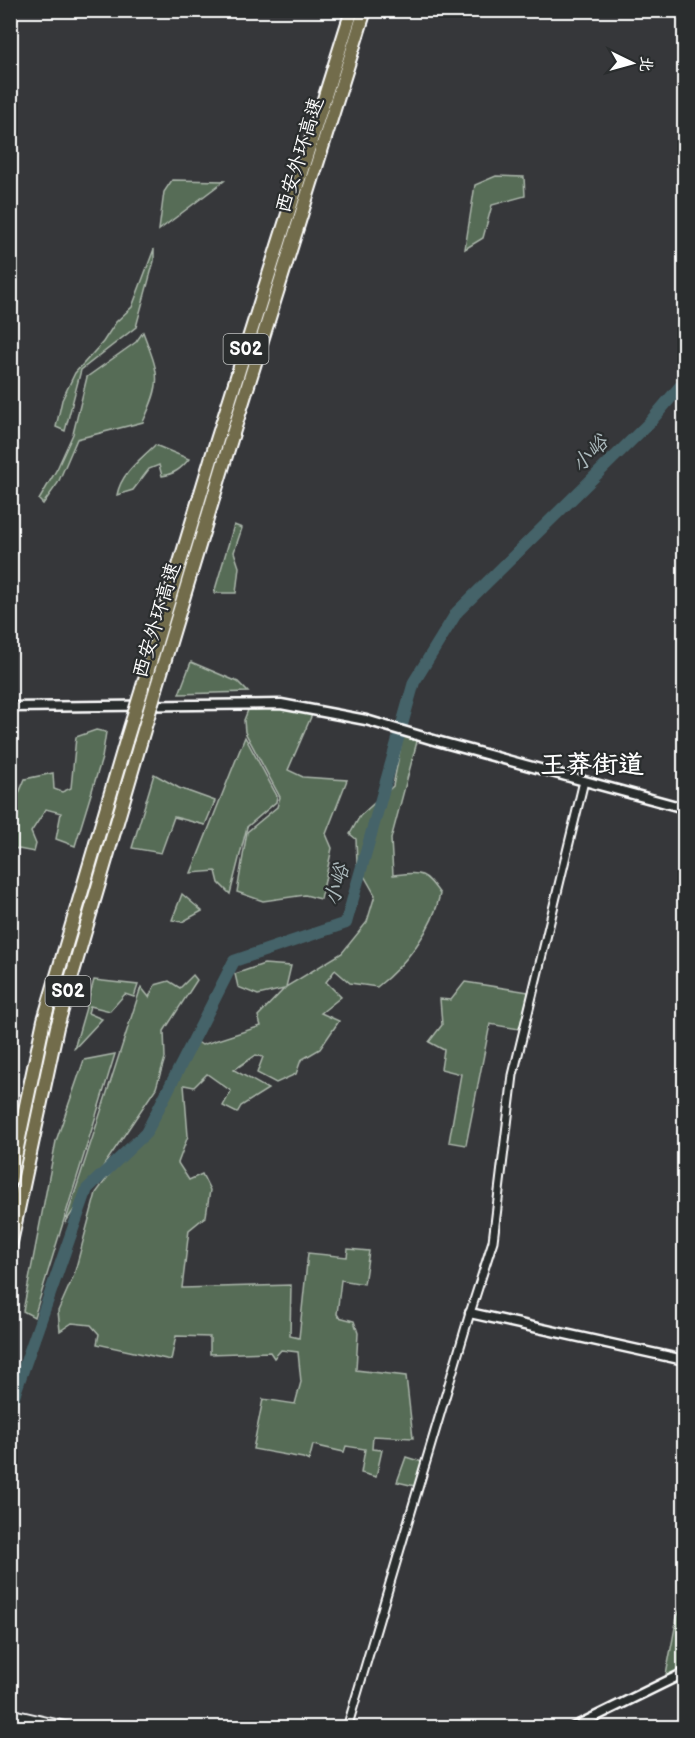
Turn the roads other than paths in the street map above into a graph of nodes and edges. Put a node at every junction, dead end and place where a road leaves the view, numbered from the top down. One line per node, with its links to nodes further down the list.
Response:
1 (352, 10): 6 (highway, 西安外环高速 / S02, bridge)
2 (366, 10): 7 (highway, 西安外环高速 / S02, bridge)
3 (10, 707): 4 (street)
4 (584, 781): 5 (street); 8 (street)
5 (684, 808)
6 (10, 1181)
7 (10, 1247)
8 (470, 1313): 9 (street); 13 (street)
9 (684, 1360)
10 (684, 1673): 14 (street)
11 (10, 1713): 12 (street)
12 (76, 1728)
13 (347, 1728)
14 (572, 1728)

